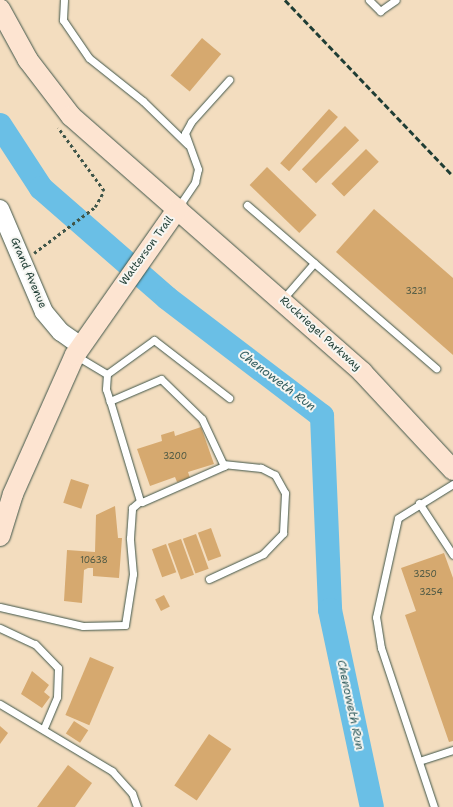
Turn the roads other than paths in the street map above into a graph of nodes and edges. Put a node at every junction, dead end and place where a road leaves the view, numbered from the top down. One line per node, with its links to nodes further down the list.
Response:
1 (64, 0): 6 (lane)
2 (369, 0): 3 (lane)
3 (396, 0)
4 (0, 9): 8 (main road, Watterson Trail)
5 (230, 80): 6 (lane)
6 (187, 144): 8 (lane)
7 (247, 205): 10 (lane)
8 (178, 208): 11 (main road, Ruckriegel Parkway); 12 (main road, Watterson Trail)
9 (0, 209): 12 (street, Grand Avenue)
10 (314, 263): 11 (lane); 13 (lane)
11 (282, 300): 18 (main road, Ruckriegel Parkway)
12 (78, 351): 14 (lane); 21 (main road, Watterson Trail)
13 (436, 368)
14 (107, 374): 15 (lane); 16 (lane)
15 (229, 398)
16 (110, 401): 17 (lane); 19 (lane)
17 (225, 464): 19 (lane); 23 (lane)
18 (452, 470): 20 (lane)
19 (140, 501): 24 (lane)
20 (419, 503): 22 (lane); 29 (lane)
21 (0, 536)
22 (453, 555)
23 (209, 579)
24 (0, 607)
25 (0, 628): 27 (lane)
26 (0, 704): 27 (lane)
27 (44, 728): 30 (lane)
28 (453, 750): 29 (lane)
29 (419, 761): 31 (lane)
30 (138, 807)
31 (434, 807)

